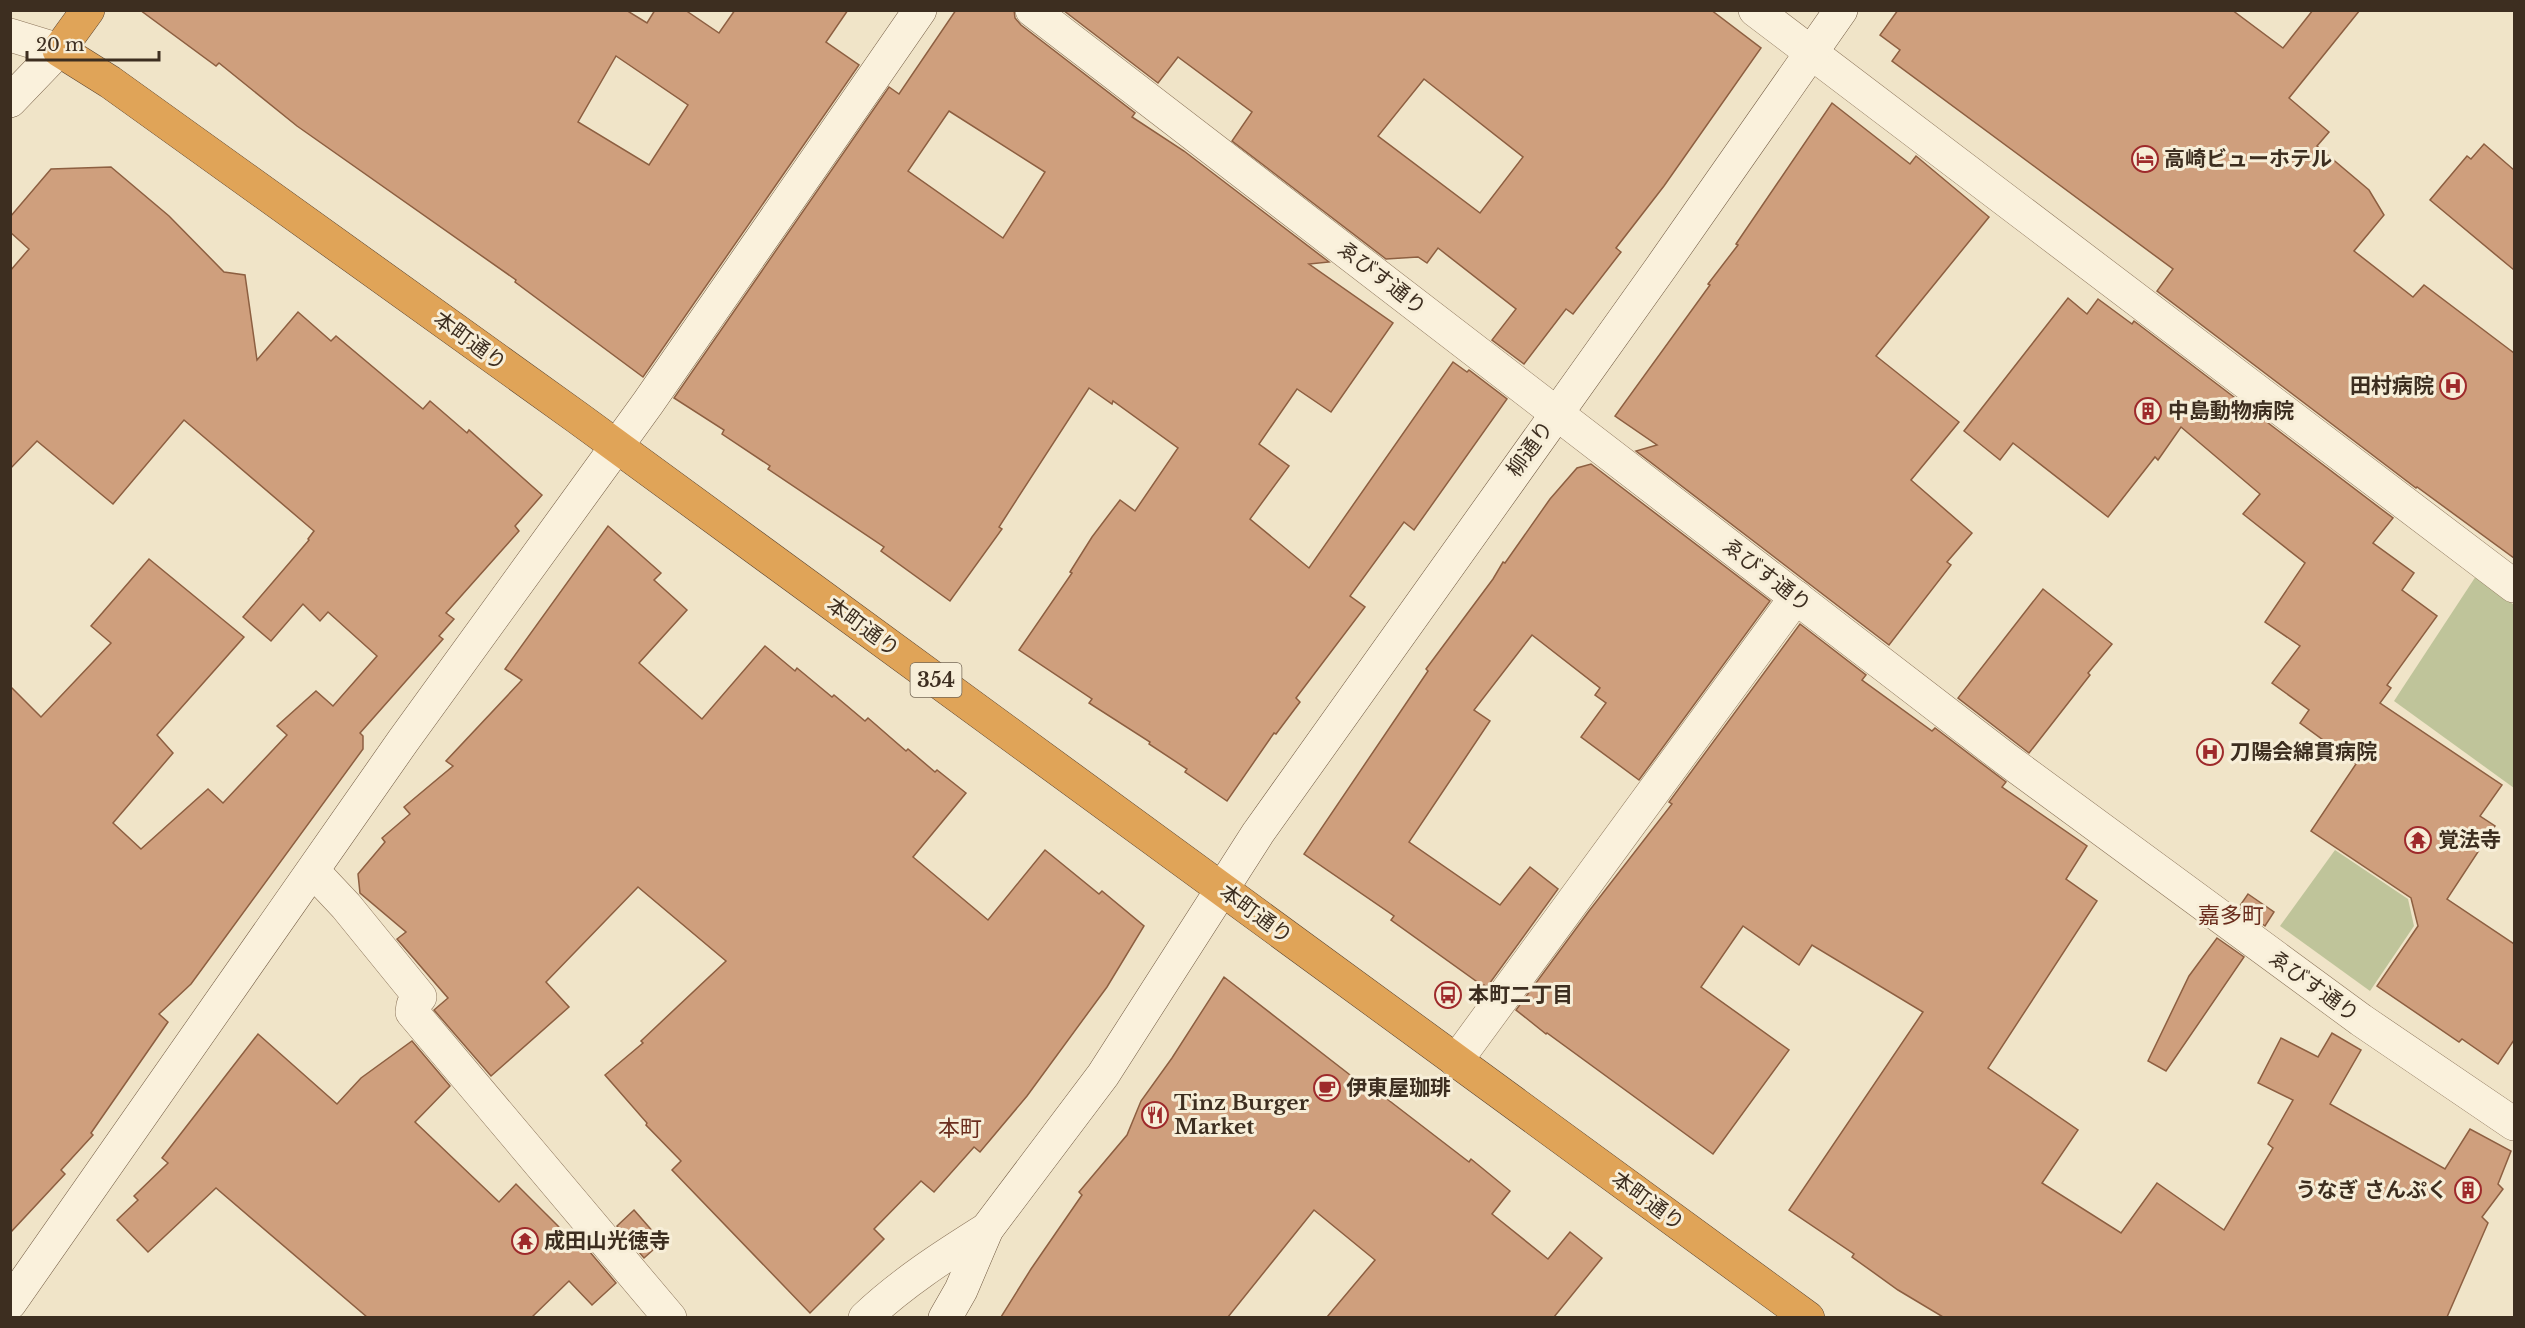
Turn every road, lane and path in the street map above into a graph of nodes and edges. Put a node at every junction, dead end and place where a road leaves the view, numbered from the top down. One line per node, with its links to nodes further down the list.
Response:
1 (88, 10): 7 (highway)
2 (920, 10): 11 (street)
3 (1032, 10): 10 (street, ゑびす通り)
4 (1755, 10): 8 (street)
5 (1841, 10): 8 (street, 柳通り)
6 (10, 35): 7 (street)
7 (59, 50): 9 (street); 11 (highway, 本町通り / 354)
8 (1812, 53): 10 (street, 柳通り); 12 (street)
9 (10, 102)
10 (1557, 412): 13 (street, ゑびす通り); 15 (street, 柳通り)
11 (616, 446): 14 (street); 15 (highway, 本町通り / 354)
12 (2514, 586)
13 (1796, 597): 16 (street); 17 (street, ゑびす通り)
14 (314, 872): 19 (street); 20 (street)
15 (1222, 890): 16 (highway, 本町通り / 354); 18 (street, 柳通り)
16 (1456, 1061): 23 (highway, 本町通り / 354)
17 (2514, 1124)
18 (987, 1229): 21 (street); 22 (street)
19 (10, 1303)
20 (670, 1317)
21 (865, 1317)
22 (945, 1317)
23 (1808, 1317)

